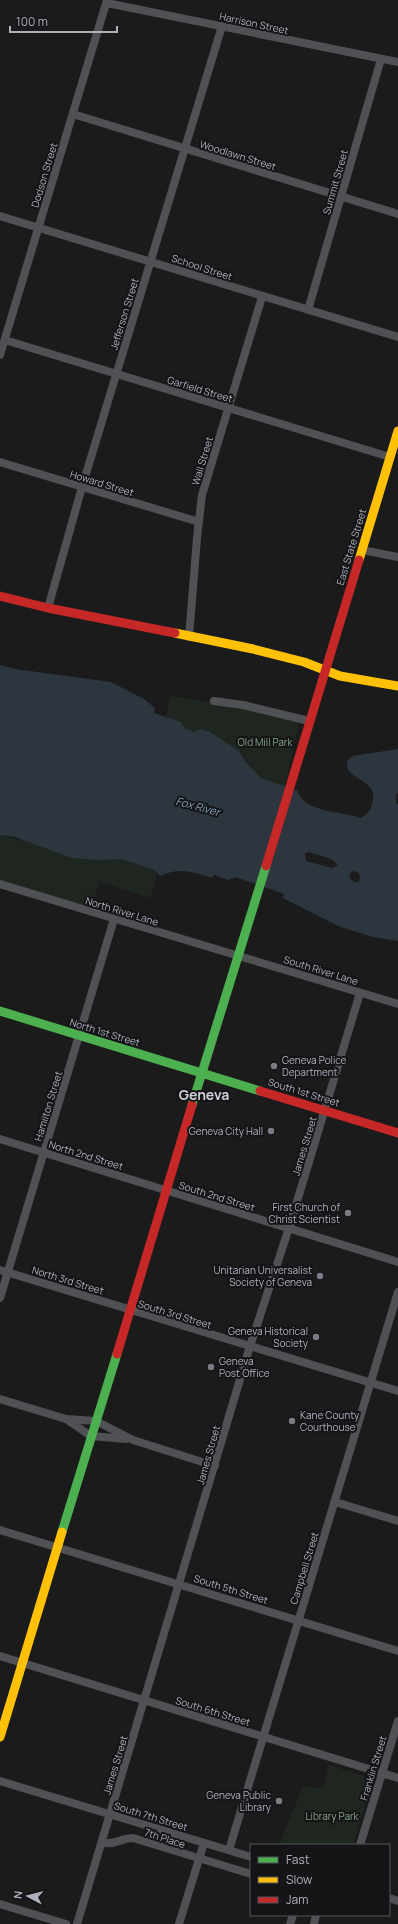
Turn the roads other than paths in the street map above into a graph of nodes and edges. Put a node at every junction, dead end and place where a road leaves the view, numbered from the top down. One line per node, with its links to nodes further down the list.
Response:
1 (107, 1): 2 (street, Harrison Street); 5 (street, Dodson Street)
2 (222, 26): 3 (street, Harrison Street); 6 (street, Jefferson Street)
3 (381, 59): 4 (street, Harrison Street); 7 (street, Summit Street)
4 (398, 62)
5 (73, 114): 6 (street, Woodlawn Street); 10 (street, Dodson Street)
6 (185, 149): 7 (street, Woodlawn Street); 11 (street, Jefferson Street)
7 (341, 197): 8 (street, Woodlawn Street); 13 (street, Summit Street)
8 (398, 214)
9 (0, 216): 10 (street, School Street)
10 (38, 228): 11 (street, School Street); 15 (street, Dodson Street)
11 (151, 262): 12 (street, School Street); 17 (street, Jefferson Street)
12 (262, 297): 13 (street, School Street); 18 (street, Wall Street)
13 (308, 310): 14 (street, School Street)
14 (398, 337)
15 (5, 340): 16 (street, Dodson Street); 17 (street, Garfield Street)
16 (0, 355)
17 (116, 374): 18 (street, Garfield Street); 22 (street, Jefferson Street)
18 (229, 408): 20 (street, Garfield Street); 23 (street, Wall Street)
19 (398, 431): 20 (main road, East State Street)
20 (390, 457): 24 (main road, East State Street)
21 (0, 462): 22 (street, Howard Street)
22 (82, 487): 23 (street, Howard Street); 27 (street, Jefferson Street)
23 (199, 522): 28 (street, Wall Street)
24 (362, 550): 25 (street); 29 (main road, East State Street)
25 (398, 557)
26 (0, 596): 27 (main road)
27 (48, 608): 28 (main road)
28 (189, 637): 29 (main road)
29 (325, 670): 30 (main road); 32 (main road, East State Street)
30 (398, 686)
31 (214, 701): 32 (street)
32 (309, 722): 35 (main road, East State Street)
33 (0, 884): 34 (street, North River Lane)
34 (114, 919): 35 (street, North River Lane); 39 (street, Hamilton Street)
35 (238, 956): 36 (street, South River Lane); 40 (main road, East State Street)
36 (360, 992): 37 (street, South River Lane); 41 (street, James Street)
37 (398, 1004)
38 (0, 1011): 39 (main road, North 1st Street)
39 (80, 1035): 40 (main road, North 1st Street); 44 (street, Hamilton Street)
40 (203, 1073): 41 (main road, South 1st Street); 45 (main road, East State Street)
41 (325, 1110): 42 (main road, South 1st Street); 46 (street, James Street)
42 (398, 1133)
43 (0, 1139): 44 (street, North 2nd Street)
44 (44, 1153): 45 (street, North 2nd Street); 48 (street, Hamilton Street)
45 (167, 1191): 46 (street, South 2nd Street); 51 (main road, East State Street)
46 (289, 1228): 47 (street, South 2nd Street); 52 (street, James Street)
47 (398, 1262)
48 (4, 1271): 50 (street, Hamilton Street); 51 (street, North 3rd Street)
49 (398, 1292): 53 (street, Campbell Street)
50 (0, 1298)
51 (130, 1311): 52 (street, South 3rd Street); 57 (main road, East State Street)
52 (250, 1346): 53 (street, South 3rd Street); 60 (street, James Street)
53 (370, 1383): 54 (street, South 3rd Street); 61 (street, Campbell Street)
54 (398, 1392)
55 (0, 1400): 56 (street)
56 (66, 1420): 57 (street); 58 (street)
57 (96, 1421): 58 (main road, East State Street); 59 (street)
58 (91, 1436): 59 (street); 64 (main road, East State Street)
59 (133, 1440): 60 (street)
60 (215, 1466): 65 (street, James Street)
61 (335, 1502): 62 (street); 66 (street, Campbell Street)
62 (398, 1521)
63 (0, 1530): 64 (street, South 5th Street)
64 (57, 1548): 65 (street, South 5th Street); 69 (main road, East State Street)
65 (180, 1584): 66 (street, South 5th Street); 70 (street, James Street)
66 (298, 1621): 67 (street, South 5th Street); 73 (street, Campbell Street)
67 (398, 1651)
68 (0, 1656): 69 (street, South 6th Street)
69 (22, 1663): 70 (street, South 6th Street); 72 (main road, East State Street)
70 (145, 1700): 73 (street, South 6th Street); 77 (street, James Street)
71 (398, 1720): 74 (street, Franklin Street)
72 (0, 1737)
73 (263, 1737): 74 (street, South 6th Street); 81 (street, Campbell Street)
74 (382, 1773): 75 (street, South 6th Street); 80 (street, Franklin Street)
75 (398, 1778)
76 (0, 1781): 77 (street, South 7th Street)
77 (110, 1814): 78 (street, James Street); 79 (street, South 7th Street)
78 (102, 1843): 83 (street, 7th Place); 87 (street, James Street)
79 (204, 1843): 81 (street, South 7th Street); 83 (street)
80 (360, 1844)
81 (229, 1850): 82 (street, South 7th Street)
82 (250, 1857)
83 (199, 1859): 84 (street, 7th Place); 88 (street)
84 (250, 1874)
85 (0, 1904): 86 (street)
86 (66, 1924)
87 (77, 1924)
88 (179, 1924)

